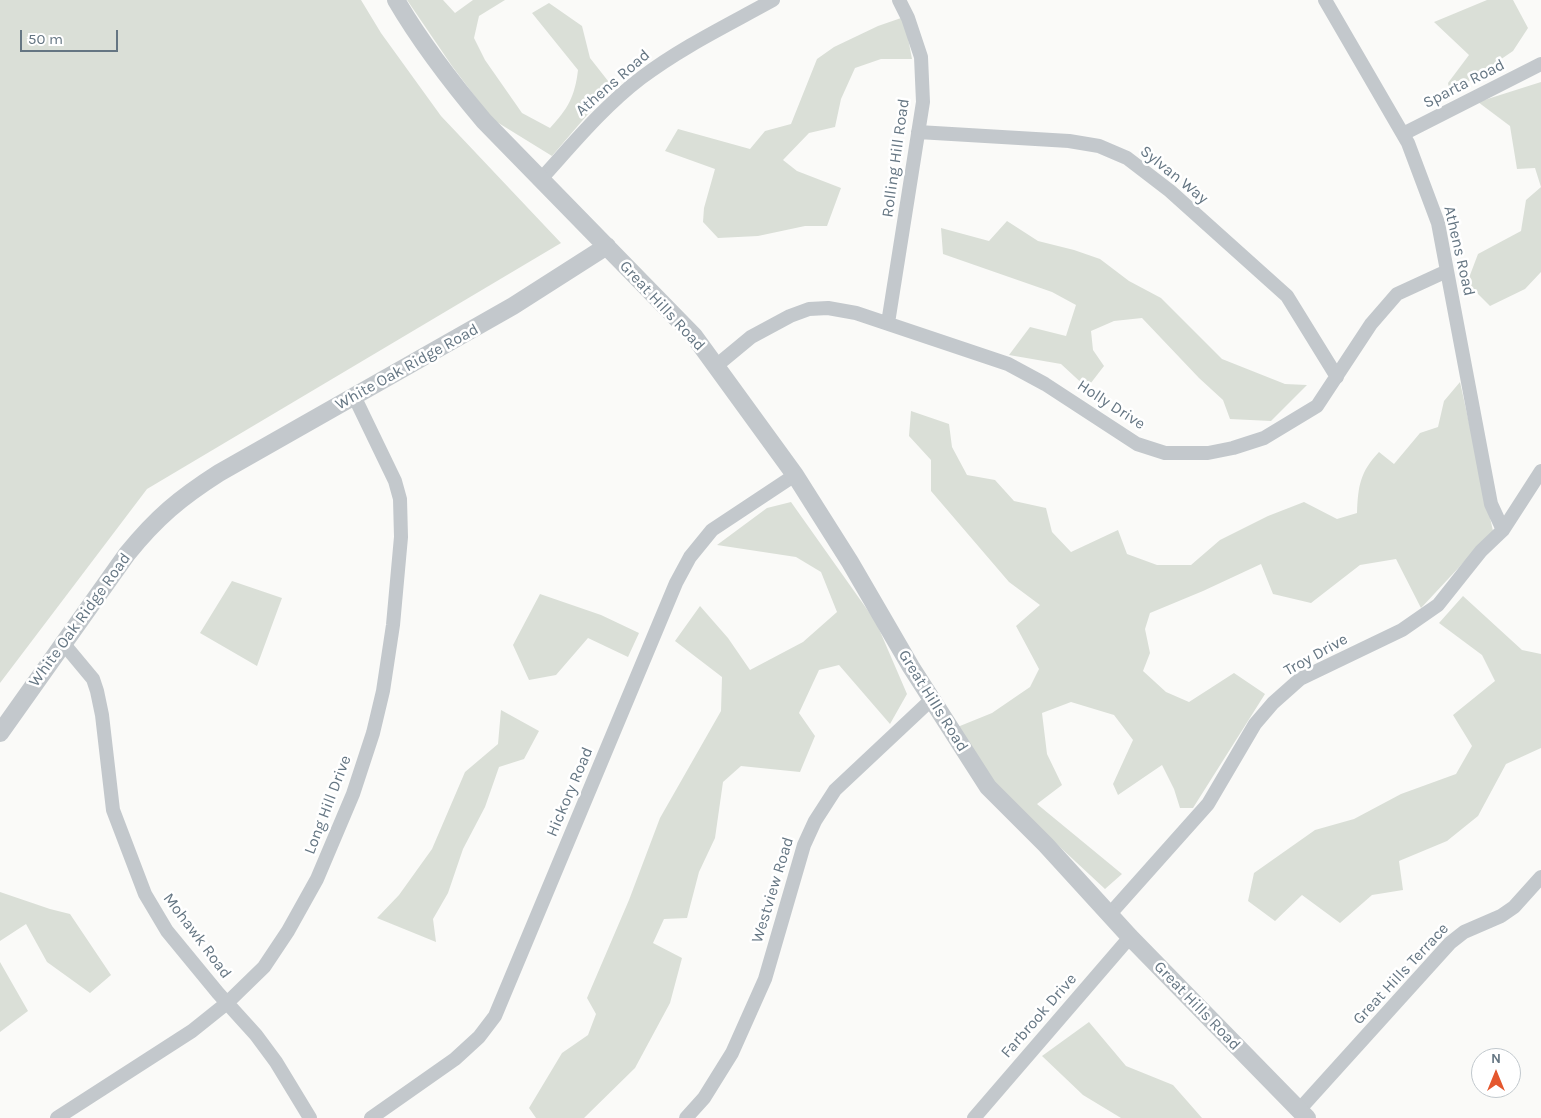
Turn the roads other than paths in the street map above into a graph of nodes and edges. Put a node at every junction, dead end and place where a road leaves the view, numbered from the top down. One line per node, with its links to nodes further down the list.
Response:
1 (396, 0): 8 (street)
2 (773, 0): 8 (street, Athens Road)
3 (900, 0): 6 (street, Rolling Hill Road)
4 (1325, 0): 7 (street, Athens Road)
5 (1541, 64): 7 (street, Sparta Road)
6 (918, 132): 11 (street, Rolling Hill Road); 13 (street, Sylvan Way)
7 (1403, 134): 10 (street, Athens Road)
8 (540, 179): 9 (street)
9 (606, 246): 12 (street, Great Hills Road); 14 (street, White Oak Ridge Road)
10 (1447, 271): 13 (street, Holly Drive); 17 (street, Athens Road)
11 (888, 323): 12 (street, Holly Drive); 13 (street, Holly Drive)
12 (716, 366): 16 (street, Great Hills Road)
13 (1336, 376)
14 (354, 396): 18 (street, White Oak Ridge Road); 24 (street, Long Hill Drive)
15 (1541, 471): 17 (street, Troy Drive)
16 (795, 475): 19 (street, Great Hills Road); 28 (street, Hickory Road)
17 (1503, 530): 22 (street, Troy Drive)
18 (63, 644): 20 (street, White Oak Ridge Road); 24 (street, Mohawk Road)
19 (932, 699): 22 (street, Great Hills Road); 29 (street, Westview Road)
20 (0, 733)
21 (1541, 877): 25 (street, Great Hills Terrace)
22 (1109, 915): 23 (street, Great Hills Road)
23 (1130, 938): 25 (street, Great Hills Road); 30 (street, Farbrook Drive)
24 (227, 1003): 26 (street, Long Hill Drive); 27 (street, Mohawk Road)
25 (1303, 1114)
26 (57, 1118)
27 (310, 1118)
28 (372, 1118)
29 (686, 1118)
30 (974, 1118)

